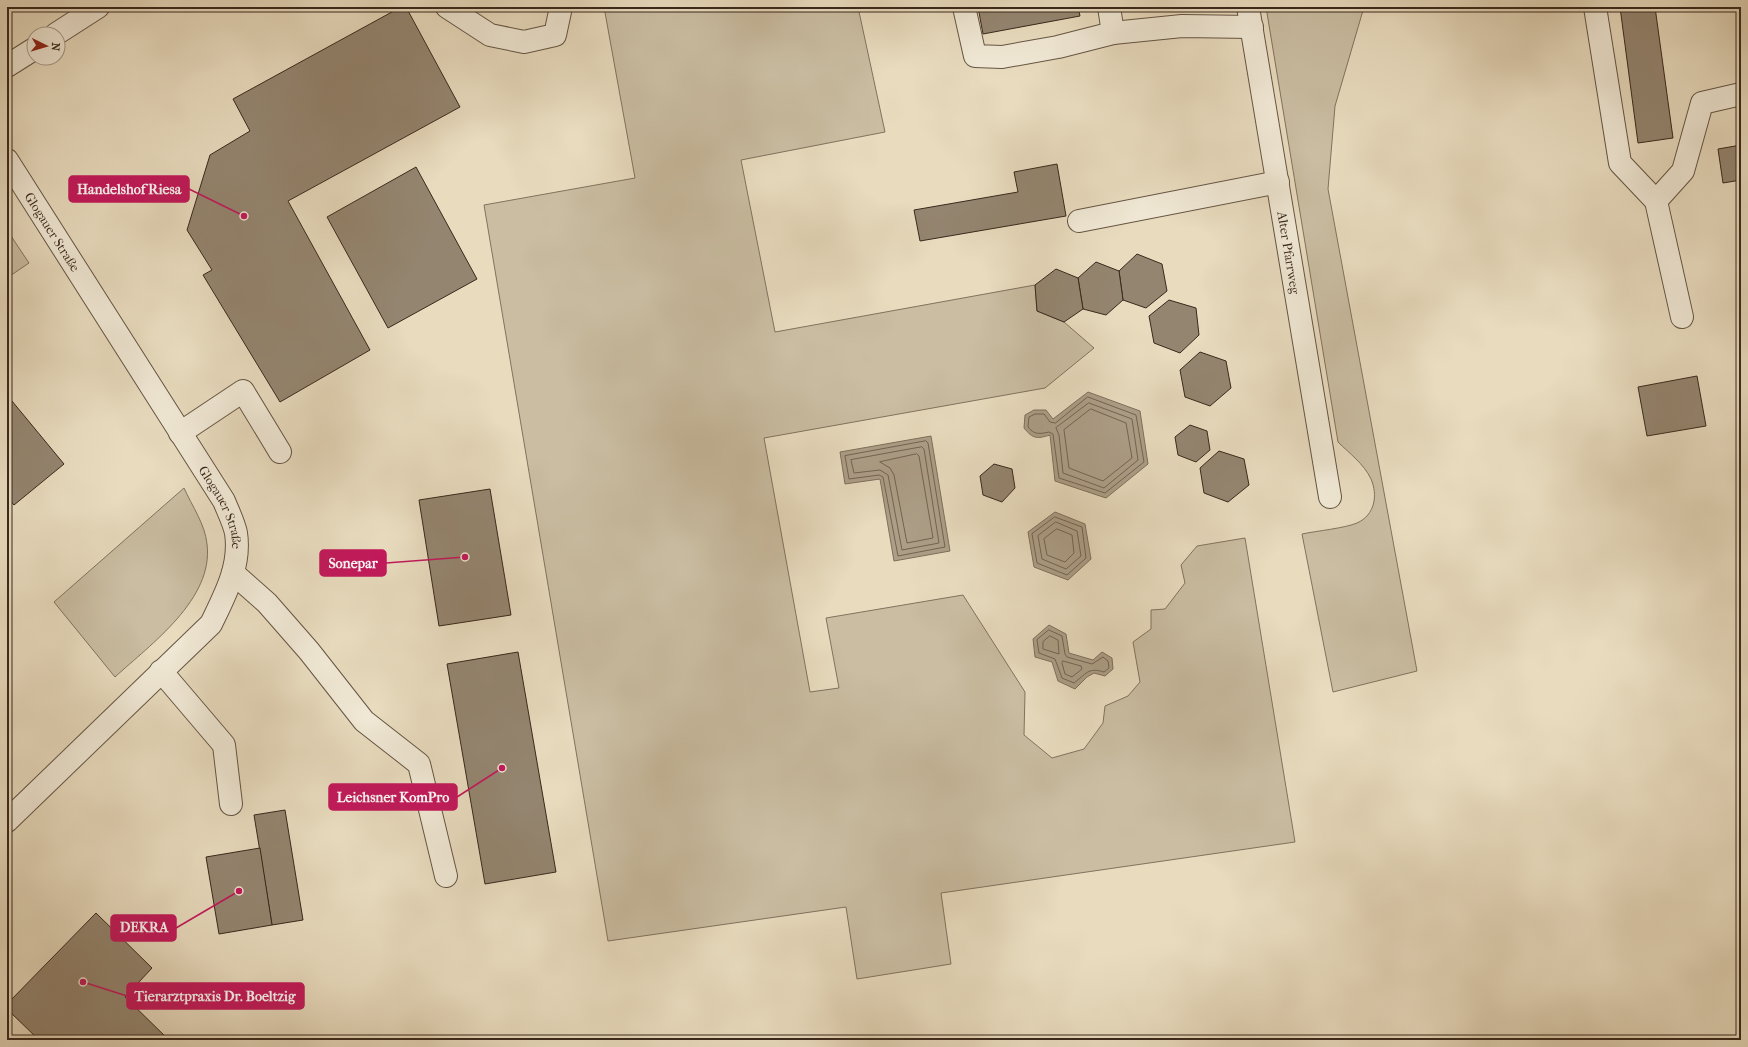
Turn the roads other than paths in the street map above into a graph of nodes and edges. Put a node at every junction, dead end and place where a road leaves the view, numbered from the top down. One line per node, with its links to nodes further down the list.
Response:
1 (98, 7): 8 (street)
2 (447, 7): 3 (street)
3 (561, 7)
4 (964, 7): 9 (street)
5 (1108, 7): 9 (street)
6 (1595, 7): 15 (street)
7 (1250, 17): 9 (street); 14 (street, Alter Pfarrweg)
8 (66, 28)
9 (1113, 33)
10 (26, 54): 11 (street)
11 (7, 66)
12 (1741, 94): 15 (street)
13 (7, 160): 18 (street, Glogauer Straße)
14 (1278, 182): 16 (street); 20 (street, Alter Pfarrweg)
15 (1656, 201): 17 (street)
16 (1079, 221)
17 (1682, 317)
18 (180, 433): 19 (street); 21 (street, Glogauer Straße)
19 (280, 452)
20 (1330, 498)
21 (233, 573): 22 (street, Glogauer Straße); 25 (street)
22 (161, 671): 23 (street); 24 (street, Glogauer Straße)
23 (230, 804)
24 (7, 821)
25 (446, 876)

